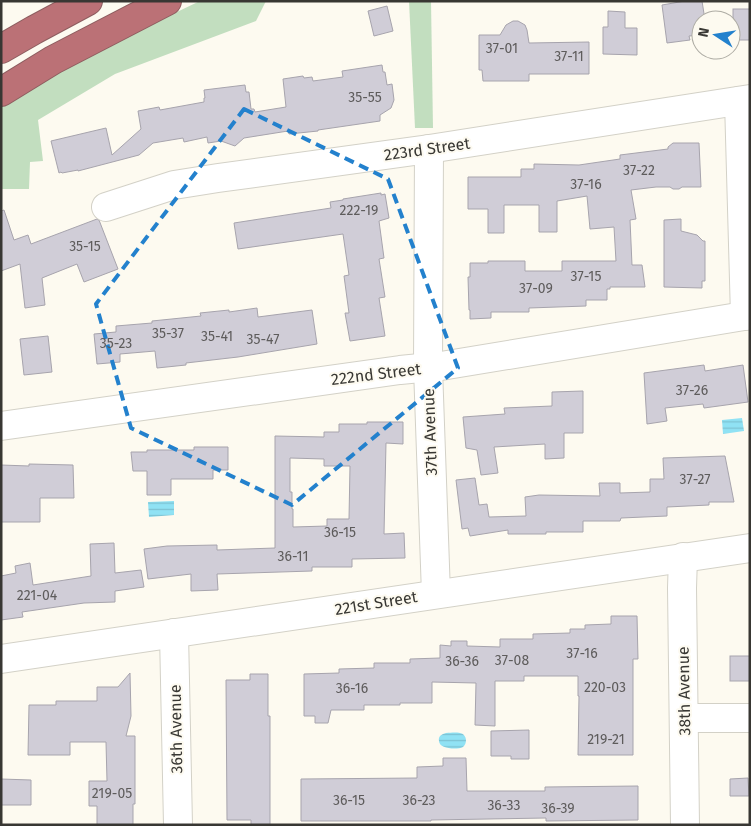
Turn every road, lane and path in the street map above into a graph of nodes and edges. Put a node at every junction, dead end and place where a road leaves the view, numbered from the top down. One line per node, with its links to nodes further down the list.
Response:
1 (88, 1): 3 (highway)
2 (167, 1): 4 (highway)
3 (1, 49)
4 (1, 92)
5 (744, 100): 6 (street, 223rd Street); 8 (street)
6 (429, 149): 7 (street, 223rd Street); 9 (street, 37th Avenue)
7 (106, 206)
8 (747, 316): 9 (street, 222nd Street)
9 (428, 368): 10 (street, 222nd Street); 13 (street, 37th Avenue)
10 (1, 426)
11 (750, 548): 12 (street, 221st Street)
12 (683, 558): 13 (street, 221st Street); 16 (street, 38th Avenue)
13 (436, 594): 14 (street, 221st Street)
14 (174, 634): 15 (street, 221st Street); 18 (street, 36th Avenue)
15 (1, 658)
16 (685, 718): 17 (street); 19 (street, 38th Avenue)
17 (750, 718)
18 (178, 825)
19 (685, 825)

